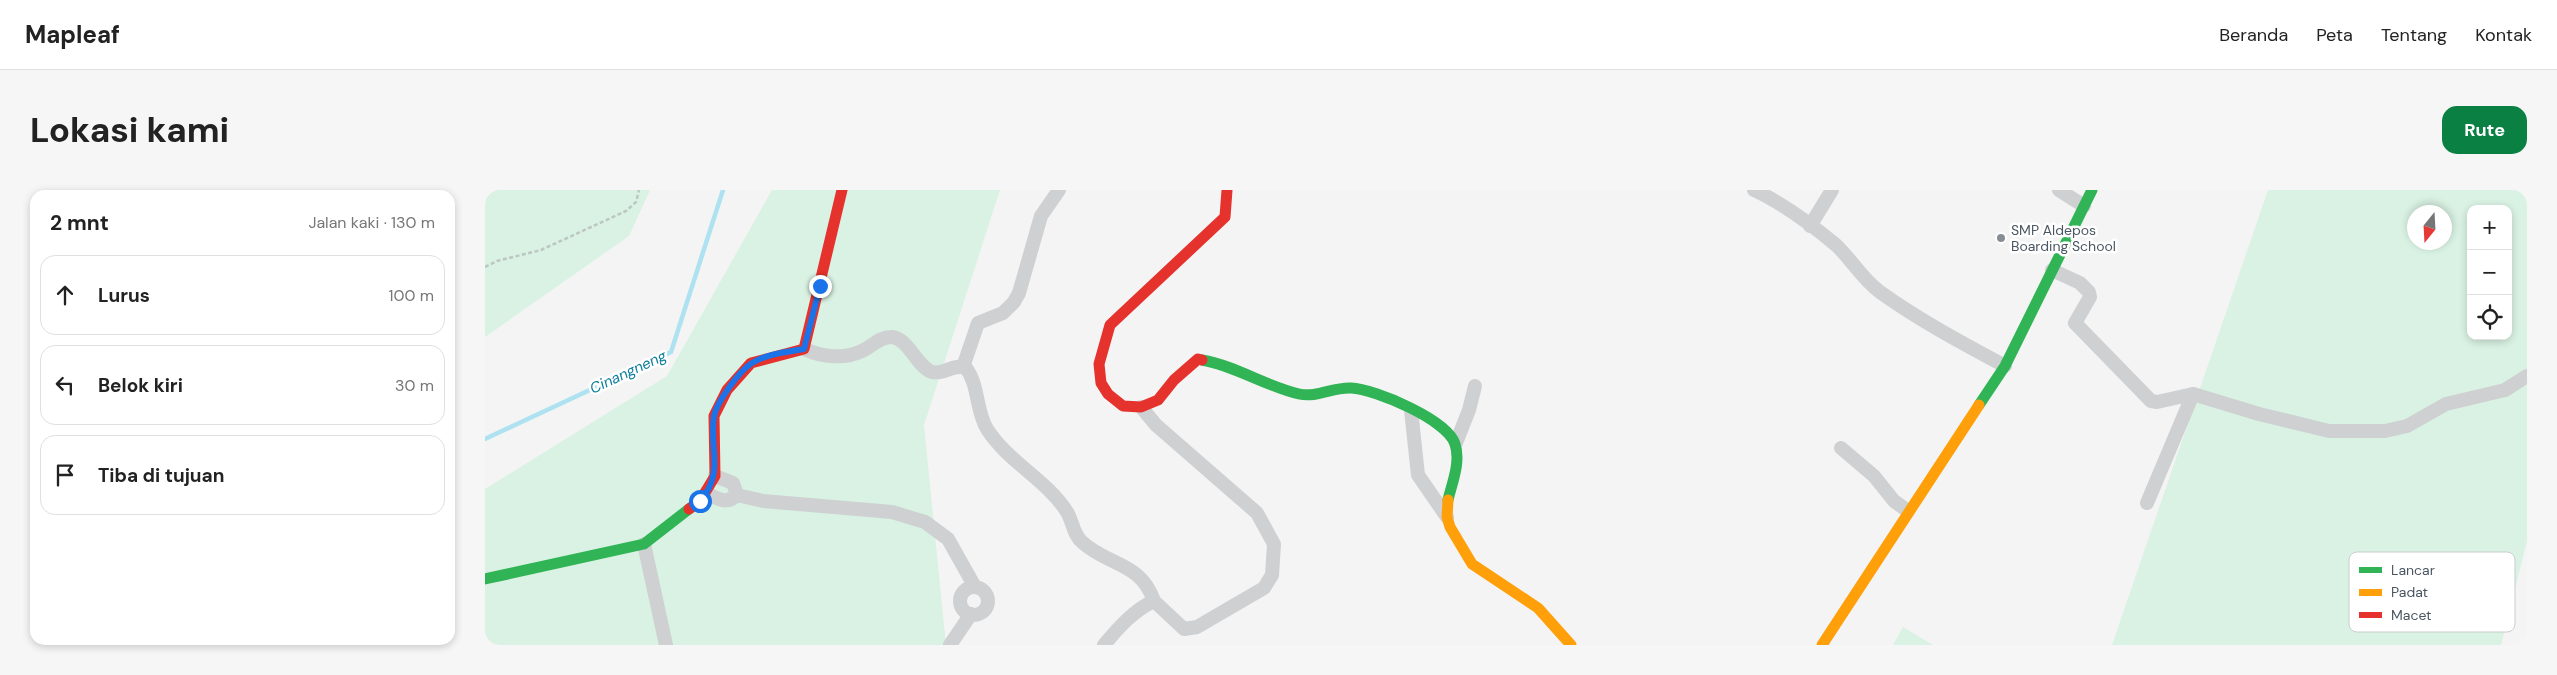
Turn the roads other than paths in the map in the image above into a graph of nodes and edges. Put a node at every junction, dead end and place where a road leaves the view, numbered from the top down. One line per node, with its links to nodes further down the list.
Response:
1 (842, 190): 11 (street)
2 (1059, 190): 13 (street)
3 (1227, 190): 17 (street)
4 (1754, 190): 9 (street)
5 (1832, 190): 9 (street)
6 (2059, 190): 8 (street)
7 (2093, 190): 8 (street)
8 (2084, 206): 10 (street)
9 (1810, 226): 12 (street)
10 (2052, 270): 12 (street); 16 (street)
11 (804, 349): 13 (street); 21 (street)
12 (2005, 366): 25 (street)
13 (963, 367): 30 (street)
14 (2527, 376): 16 (street)
15 (1475, 386): 19 (street)
16 (2193, 394): 24 (street)
17 (1141, 408): 18 (street); 30 (street)
18 (1411, 410): 19 (street); 26 (street)
19 (1456, 443): 26 (street)
20 (1841, 448): 25 (street)
21 (715, 476): 22 (street); 23 (street)
22 (706, 493): 23 (street); 27 (street)
23 (737, 495): 29 (street)
24 (2147, 503)
25 (1907, 511): 36 (street)
26 (1447, 517): 35 (street)
27 (644, 544): 28 (street); 32 (street)
28 (485, 580)
29 (975, 587): 31 (street); 31 (street)
30 (1154, 601): 34 (street)
31 (971, 614): 33 (street)
32 (666, 645)
33 (950, 645)
34 (1104, 645)
35 (1571, 645)
36 (1822, 645)

